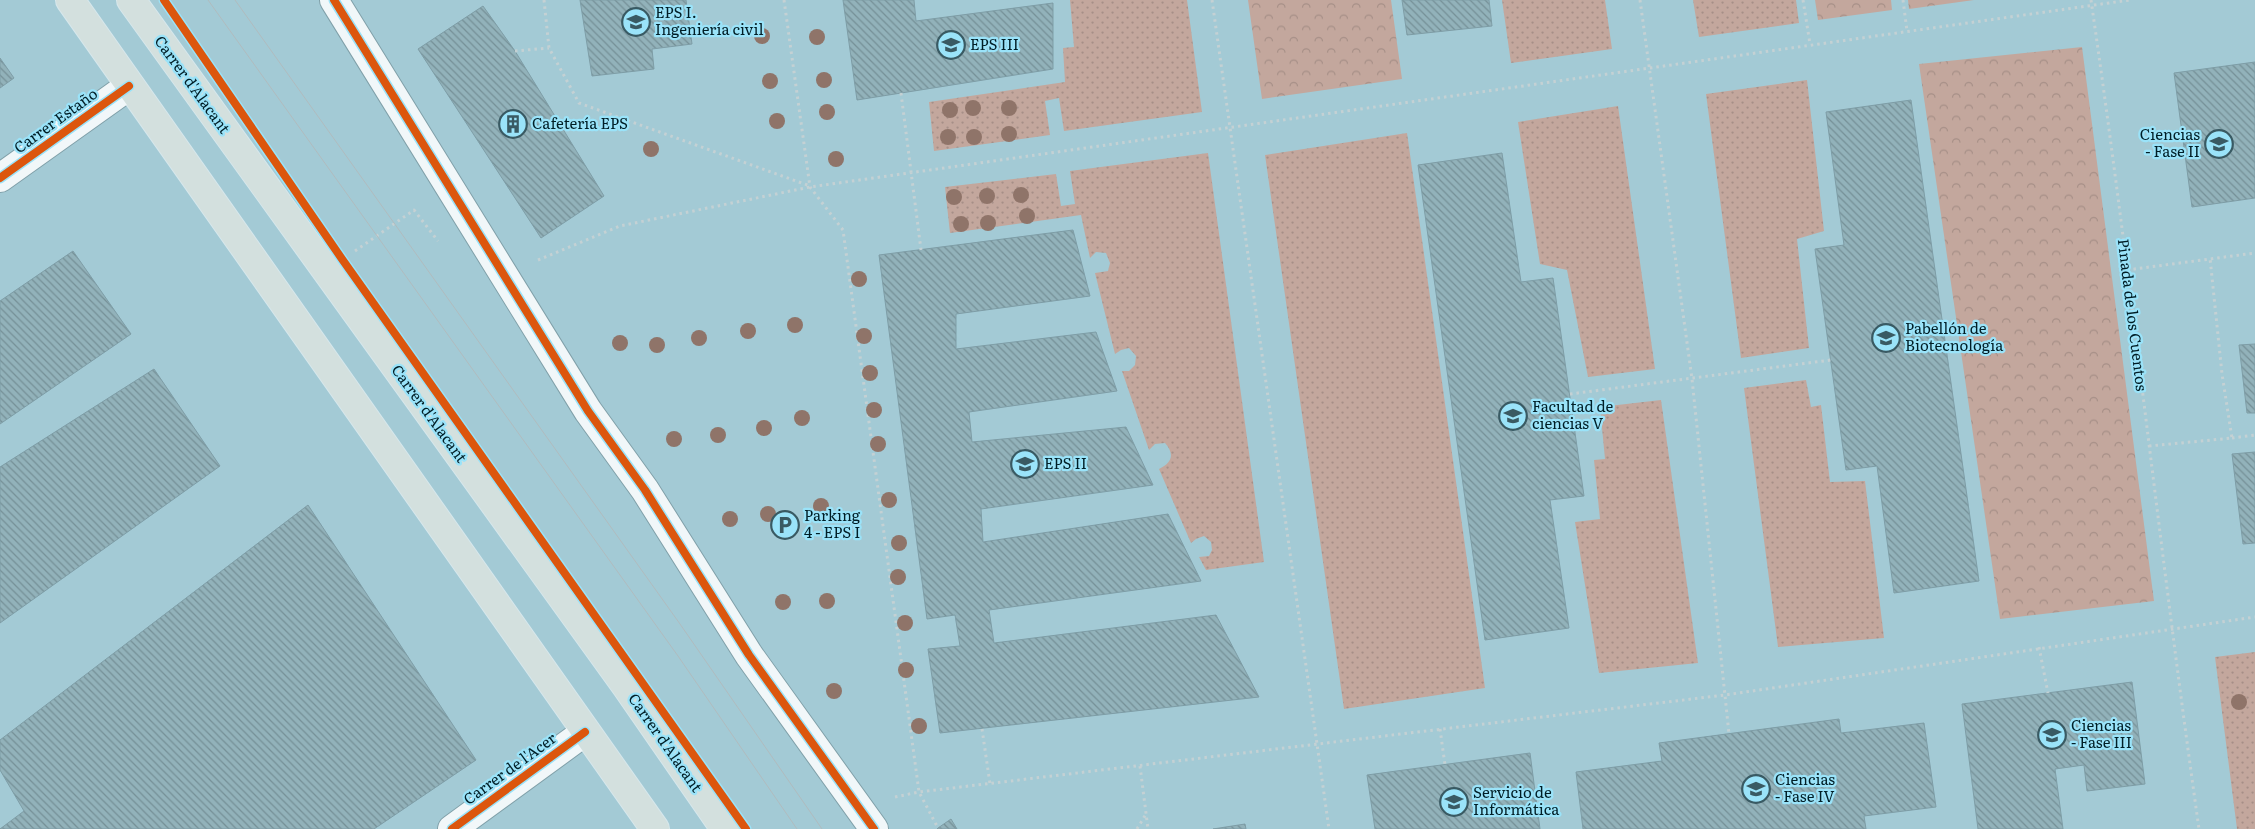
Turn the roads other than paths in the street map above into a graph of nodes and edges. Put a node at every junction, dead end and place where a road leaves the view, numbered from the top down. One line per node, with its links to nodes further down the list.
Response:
1 (70, 0): 4 (main road)
2 (131, 0): 9 (main road, Carrer d'Alacant)
3 (334, 0): 10 (street)
4 (129, 86): 5 (street, Carrer Estaño); 6 (main road)
5 (0, 178)
6 (585, 732): 7 (street, Carrer de l'Acer); 8 (main road)
7 (452, 829)
8 (655, 829)
9 (726, 829)
10 (874, 829)

